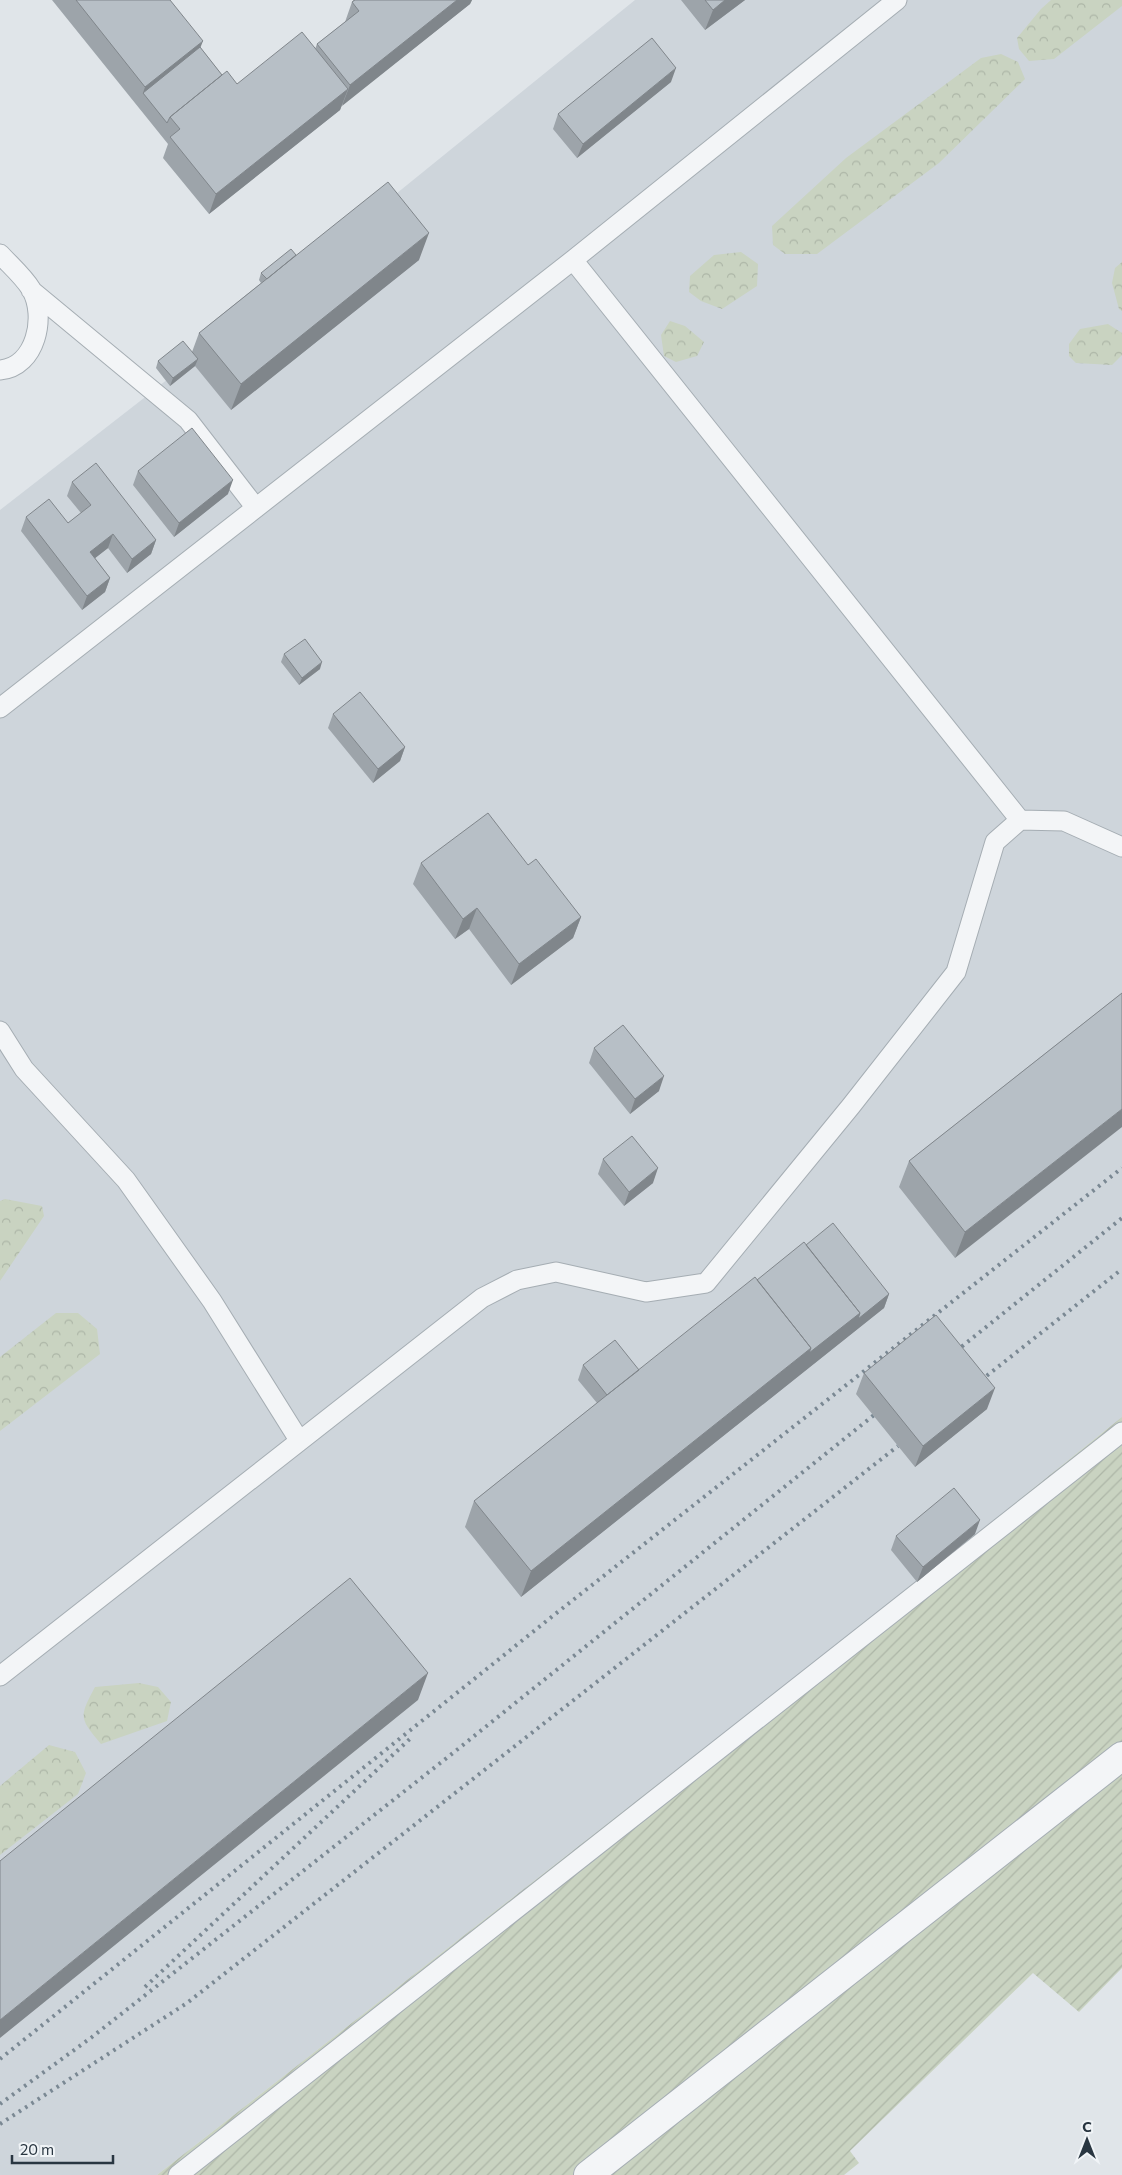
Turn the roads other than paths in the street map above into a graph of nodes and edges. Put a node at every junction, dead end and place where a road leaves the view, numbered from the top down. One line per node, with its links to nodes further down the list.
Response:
1 (897, 0): 3 (lane)
2 (0, 254): 4 (lane)
3 (573, 260): 6 (lane); 8 (lane)
4 (31, 290): 5 (lane); 6 (lane)
5 (0, 370)
6 (256, 508): 7 (lane)
7 (0, 708)
8 (1020, 820): 9 (lane); 12 (lane)
9 (1122, 847)
10 (0, 1031): 12 (lane)
11 (1122, 1432): 15 (lane)
12 (299, 1440): 13 (lane)
13 (0, 1676)
14 (1122, 1756): 16 (street)
15 (178, 2175)
16 (588, 2175)

